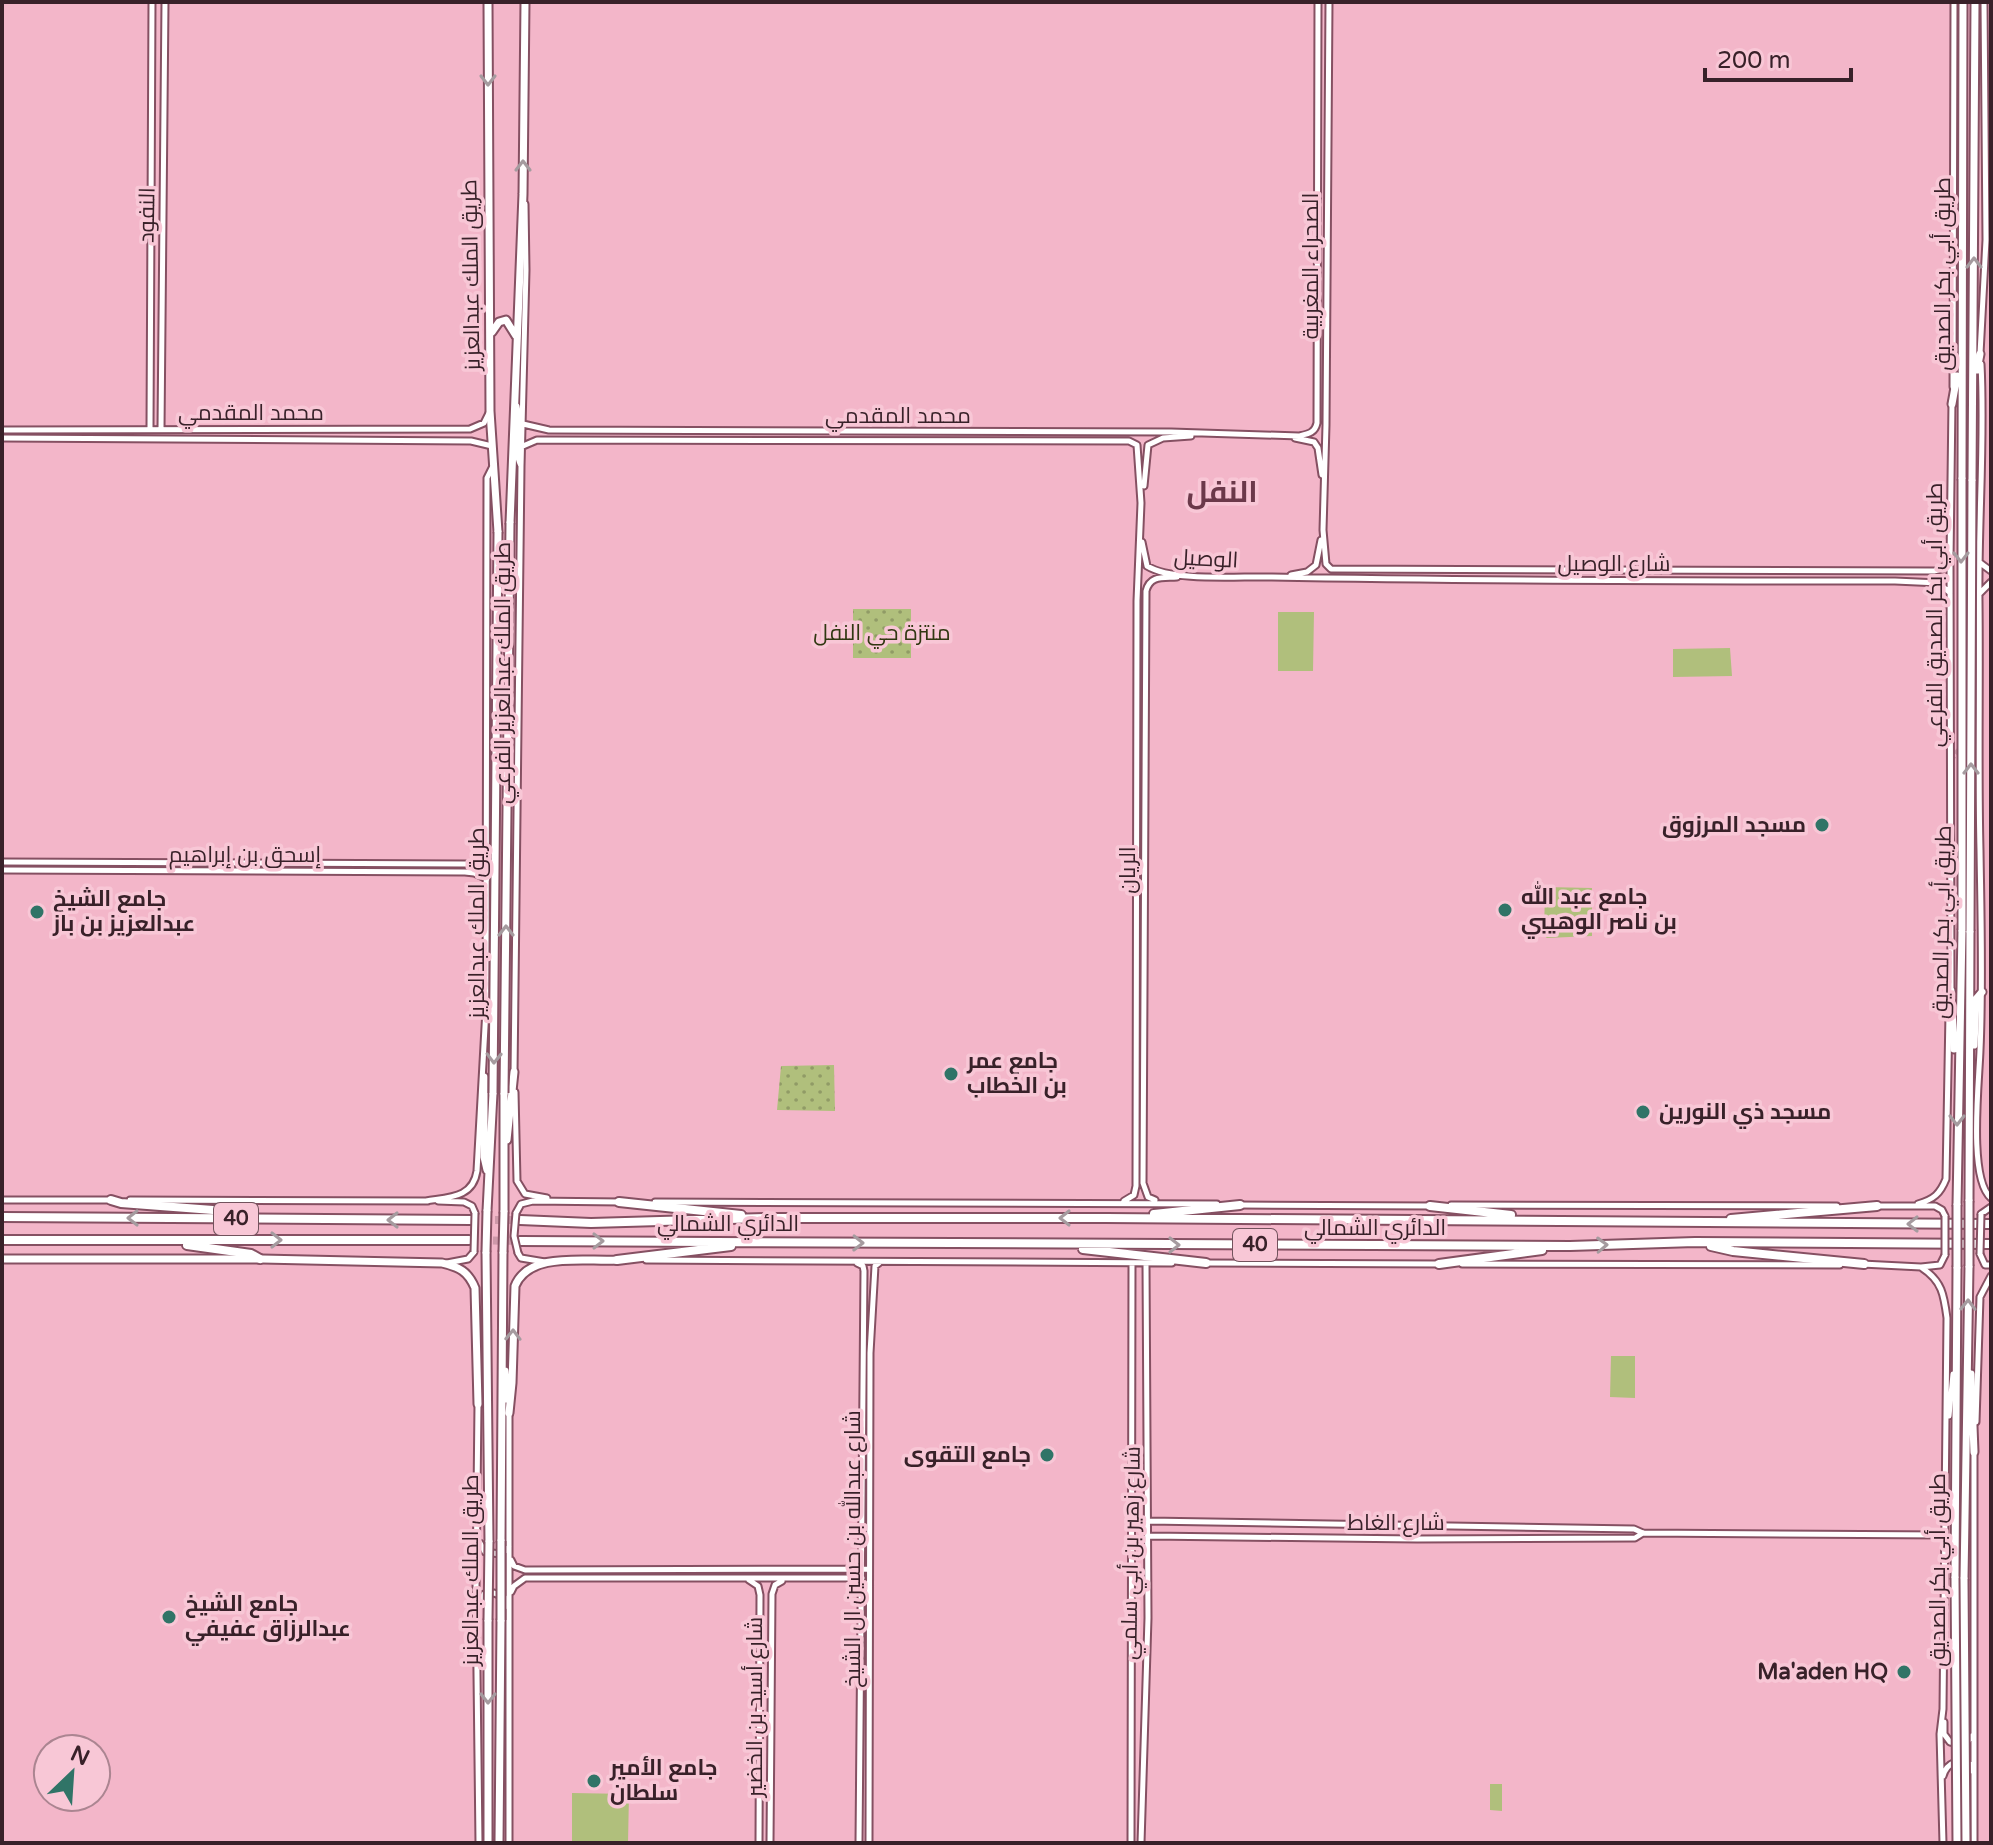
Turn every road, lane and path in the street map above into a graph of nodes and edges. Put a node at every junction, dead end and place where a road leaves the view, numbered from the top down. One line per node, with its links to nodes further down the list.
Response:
1 (152, 2): 27 (street, النفود)
2 (165, 2): 28 (street, النفود)
3 (488, 2): 16 (main road, طريق الملك عبدالعزيز, one-way to 16)
4 (525, 2): 11 (main road, طريق الملك عبدالعزيز, one-way to 4)
5 (1318, 2): 12 (street, الصحراء المغربية)
6 (1329, 2): 13 (street, الصحراء المغربية)
7 (1954, 2): 22 (street, طريق أبي بكر الصديق الفرعي)
8 (1963, 2): 19 (main road, طريق أبي بكر الصديق)
9 (1975, 2): 20 (main road, طريق أبي بكر الصديق, one-way to 9)
10 (1984, 2): 18 (street, طريق أبي بكر الصديق الفرعي)
11 (523, 200): 17 (main road, طريق الملك عبدالعزيز); 24 (street)
12 (1317, 240): 13 (street); 14 (street, الصحراء المغربية)
13 (1327, 240): 15 (street, الصحراء المغربية)
14 (1317, 250): 15 (street); 33 (street, الصحراء المغربية)
15 (1327, 250): 48 (street, الصحراء المغربية)
16 (490, 336): 17 (main road); 23 (main road, طريق الملك عبدالعزيز)
17 (517, 338): 21 (main road, طريق الملك عبدالعزيز)
18 (1980, 354): 20 (main road); 54 (street, طريق أبي بكر الصديق الفرعي)
19 (1960, 358): 22 (main road); 83 (main road, طريق أبي بكر الصديق, one-way to 83, bridge)
20 (1974, 392): 83 (main road, طريق أبي بكر الصديق, one-way to 20, bridge)
21 (514, 393): 47 (street, طريق الملك عبدالعزيز الفرعي); 91 (main road, طريق الملك عبدالعزيز, one-way to 21, bridge)
22 (1952, 404): 53 (street, طريق أبي بكر الصديق الفرعي)
23 (490, 411): 25 (street); 44 (main road, طريق الملك عبدالعزيز)
24 (523, 424): 31 (street, محمد المقدمي); 45 (street)
25 (461, 428): 29 (street, محمد المقدمي); 43 (street)
26 (23, 429): 27 (street, محمد المقدمي); 30 (street, محمد المقدمي); 38 (street)
27 (150, 429): 28 (street, محمد المقدمي)
28 (161, 429): 29 (street, محمد المقدمي)
29 (225, 429): 39 (street)
30 (2, 430)
31 (549, 430): 32 (street, محمد المقدمي); 40 (street)
32 (808, 432): 34 (street, محمد المقدمي); 41 (street)
33 (1313, 432): 36 (street, محمد المقدمي)
34 (1049, 433): 35 (street, محمد المقدمي); 42 (street)
35 (1207, 434): 36 (street, محمد المقدمي); 49 (street)
36 (1273, 435): 48 (street, محمد المقدمي)
37 (2, 438): 38 (street, محمد المقدمي)
38 (23, 438): 39 (street, محمد المقدمي)
39 (226, 440): 43 (street, محمد المقدمي)
40 (547, 440): 41 (street, محمد المقدمي); 45 (street, محمد المقدمي)
41 (808, 441): 42 (street, محمد المقدمي)
42 (1049, 441): 49 (street, محمد المقدمي)
43 (461, 442): 44 (street, محمد المقدمي)
44 (493, 446): 46 (main road, طريق الملك عبدالعزيز)
45 (523, 446): 47 (street)
46 (494, 463): 65 (street, طريق الملك عبدالعزيز الفرعي); 90 (main road, طريق الملك عبدالعزيز, one-way to 90, bridge)
47 (521, 466): 66 (street, طريق الملك عبدالعزيز الفرعي)
48 (1323, 492): 50 (street, الصحراء المغربية)
49 (1141, 503): 51 (street, الريان)
50 (1323, 530): 55 (street, شارع الوصيل); 59 (street)
51 (1140, 533): 52 (street, الريان); 69 (street, الريان)
52 (1145, 558): 58 (street, الوصيل)
53 (1950, 560): 56 (street); 63 (street, طريق أبي بكر الصديق الفرعي)
54 (1979, 562): 57 (street); 64 (street, طريق أبي بكر الصديق الفرعي)
55 (1518, 570): 56 (street, شارع الوصيل); 60 (street)
56 (1934, 571): 61 (street)
57 (1991, 571)
58 (1203, 576): 59 (street, الوصيل); 70 (street, الريان)
59 (1274, 577): 60 (street, شارع الوصيل)
60 (1519, 580): 61 (street, شارع الوصيل)
61 (1934, 582): 63 (street)
62 (1991, 582): 64 (street)
63 (1950, 593): 84 (street, طريق أبي بكر الصديق الفرعي)
64 (1979, 594): 85 (street, طريق أبي بكر الصديق الفرعي)
65 (487, 695): 67 (street); 73 (street, طريق الملك عبدالعزيز الفرعي)
66 (519, 705): 68 (street); 74 (street, طريق الملك عبدالعزيز الفرعي)
67 (492, 714)
68 (513, 717)
69 (1137, 741): 70 (street); 92 (street, الريان)
70 (1146, 741): 93 (street, الريان)
71 (514, 746): 74 (street)
72 (490, 748): 73 (street)
73 (486, 755): 75 (street, طريق الملك عبدالعزيز الفرعي)
74 (518, 760): 87 (street, طريق الملك عبدالعزيز الفرعي)
75 (486, 856): 78 (street, إسحق بن إبراهيم); 82 (street, طريق الملك عبدالعزيز الفرعي)
76 (2, 862): 77 (street, إسحق بن إبراهيم)
77 (147, 863): 78 (street, إسحق بن إبراهيم); 80 (street)
78 (465, 864): 81 (street)
79 (2, 870): 80 (street, إسحق بن إبراهيم)
80 (147, 871): 81 (street, إسحق بن إبراهيم)
81 (465, 872): 82 (street, إسحق بن إبراهيم)
82 (487, 879): 88 (street, طريق الملك عبدالعزيز الفرعي)
83 (1966, 930): 86 (main road, طريق أبي بكر الصديق); 89 (main road, طريق أبي بكر الصديق)
84 (1951, 991): 89 (main road); 105 (street, طريق أبي بكر الصديق الفرعي)
85 (1982, 992): 86 (main road); 94 (street, طريق أبي بكر الصديق الفرعي)
86 (1969, 1066): 143 (main road, طريق أبي بكر الصديق, one-way to 86, bridge)
87 (514, 1072): 91 (main road); 98 (street, طريق الملك عبدالعزيز الفرعي)
88 (484, 1077): 90 (main road); 97 (street, طريق الملك عبدالعزيز الفرعي)
89 (1957, 1086): 144 (main road, طريق أبي بكر الصديق, one-way to 144, bridge)
90 (488, 1171): 142 (main road, طريق الملك عبدالعزيز, bridge)
91 (504, 1174): 145 (main road, طريق الملك عبدالعزيز, bridge)
92 (1136, 1188): 93 (street); 100 (street)
93 (1145, 1188): 101 (street)
94 (1991, 1198)
95 (2, 1200): 96 (street)
96 (111, 1200): 97 (street); 112 (highway)
97 (426, 1201): 108 (street)
98 (571, 1201): 99 (street, الدائري الشمالي); 109 (street, الدائري الشمالي)
99 (619, 1202): 100 (street, الدائري الشمالي); 110 (highway)
100 (1120, 1203): 101 (street, الدائري الشمالي)
101 (1163, 1203): 102 (street, الدائري الشمالي)
102 (1240, 1205): 103 (street, الدائري الشمالي); 111 (highway)
103 (1430, 1206): 104 (street, الدائري الشمالي); 113 (highway)
104 (1877, 1206): 105 (street, الدائري الشمالي); 114 (highway)
105 (1910, 1206): 138 (street, الدائري الشمالي, bridge)
106 (1991, 1207): 137 (street, bridge)
107 (2, 1217): 112 (highway, 40, one-way to 107)
108 (473, 1217): 112 (highway, 40, one-way to 112); 131 (street, bridge)
109 (518, 1217): 110 (highway, الدائري الشمالي / 40); 129 (street, bridge)
110 (766, 1218): 111 (highway, الدائري الشمالي / 40, one-way to 110)
111 (1106, 1218): 113 (highway, الدائري الشمالي / 40)
112 (247, 1219)
113 (1551, 1220): 114 (highway, الدائري الشمالي / 40)
114 (1691, 1223): 115 (highway, الدائري الشمالي / 40, one-way to 114)
115 (1991, 1224)
116 (2, 1240): 117 (highway, 40)
117 (167, 1240): 118 (highway, 40, one-way to 118); 126 (highway)
118 (469, 1240)
119 (520, 1241): 120 (highway, الدائري الشمالي / 40, one-way to 120)
120 (766, 1242): 122 (highway, الدائري الشمالي / 40, one-way to 122); 127 (highway)
121 (1695, 1242): 123 (highway, الدائري الشمالي / 40); 124 (highway, الدائري الشمالي / 40, one-way to 121); 136 (highway)
122 (1039, 1244): 124 (highway, الدائري الشمالي / 40, one-way to 124); 134 (highway)
123 (1991, 1244)
124 (1570, 1246): 135 (highway)
125 (2, 1259): 126 (main road)
126 (260, 1259): 131 (main road)
127 (617, 1260): 129 (main road); 130 (street, الدائري الشمالي)
128 (885, 1261): 130 (street, الدائري الشمالي); 132 (street, الدائري الشمالي); 141 (street)
129 (545, 1262): 147 (main road, one-way to 129)
130 (852, 1262): 140 (street)
131 (442, 1263): 146 (main road)
132 (1132, 1263): 133 (street, الدائري الشمالي); 183 (street, شارع زهير بن أبي سلمي)
133 (1146, 1263): 134 (street, الدائري الشمالي); 150 (street, شارع زهير بن أبي سلمي)
134 (1206, 1263): 135 (street, الدائري الشمالي)
135 (1439, 1264): 136 (street, الدائري الشمالي)
136 (1864, 1264): 138 (street, الدائري الشمالي)
137 (1991, 1265)
138 (1921, 1267): 148 (street)
139 (1991, 1276): 149 (street)
140 (864, 1278): 141 (street); 159 (street, شارع عبدالله بن حسين ال الشيخ)
141 (872, 1279): 157 (street, شارع عبدالله بن حسين ال الشيخ)
142 (486, 1329): 146 (main road); 176 (main road, طريق الملك عبدالعزيز, one-way to 176, bridge)
143 (1967, 1340): 149 (main road); 165 (main road, طريق أبي بكر الصديق)
144 (1957, 1345): 148 (street); 165 (main road, طريق أبي بكر الصديق)
145 (503, 1346): 147 (main road); 177 (main road, طريق الملك عبدالعزيز, bridge)
146 (478, 1404): 152 (street)
147 (509, 1413): 153 (street)
148 (1946, 1438): 154 (street)
149 (1974, 1452): 172 (street)
150 (1149, 1521): 151 (street, شارع الغاط); 155 (street, شارع زهير بن أبي سلمي)
151 (1643, 1533): 154 (street, شارع الغاط); 155 (street, شارع الغاط)
152 (479, 1534): 153 (street); 170 (street)
153 (510, 1534): 156 (street)
154 (1945, 1535): 171 (street)
155 (1149, 1536): 184 (street, شارع زهير بن أبي سلمي)
156 (510, 1557): 158 (street); 166 (street)
157 (869, 1569): 159 (street); 161 (street, شارع عبدالله بن حسين ال الشيخ)
158 (525, 1570): 159 (street); 160 (street)
159 (861, 1570): 164 (street, شارع عبدالله بن حسين ال الشيخ)
160 (525, 1578): 162 (street); 166 (street)
161 (869, 1578): 164 (street); 182 (street, شارع عبدالله بن حسين ال الشيخ)
162 (748, 1579): 163 (street); 168 (street, شارع أسيد بن الخضير)
163 (786, 1579): 164 (street); 167 (street, شارع أسيد بن الخضير)
164 (861, 1579): 181 (street, شارع عبدالله بن حسين ال الشيخ)
165 (1959, 1579): 186 (main road, طريق أبي بكر الصديق, bridge); 187 (main road, طريق أبي بكر الصديق, bridge)
166 (510, 1593): 169 (street)
167 (772, 1594): 168 (street); 180 (street, شارع أسيد بن الخضير)
168 (760, 1595): 179 (street, شارع أسيد بن الخضير)
169 (511, 1628): 170 (street); 178 (street)
170 (476, 1631): 175 (street)
171 (1943, 1709): 172 (street); 174 (street)
172 (1974, 1722): 173 (street)
173 (1974, 1783): 174 (street); 188 (street)
174 (1941, 1784): 185 (street)
175 (479, 1843)
176 (488, 1843)
177 (499, 1843)
178 (509, 1843)
179 (759, 1843)
180 (770, 1843)
181 (859, 1843)
182 (869, 1843)
183 (1131, 1843)
184 (1141, 1843)
185 (1943, 1843)
186 (1957, 1843)
187 (1966, 1843)
188 (1974, 1843)

